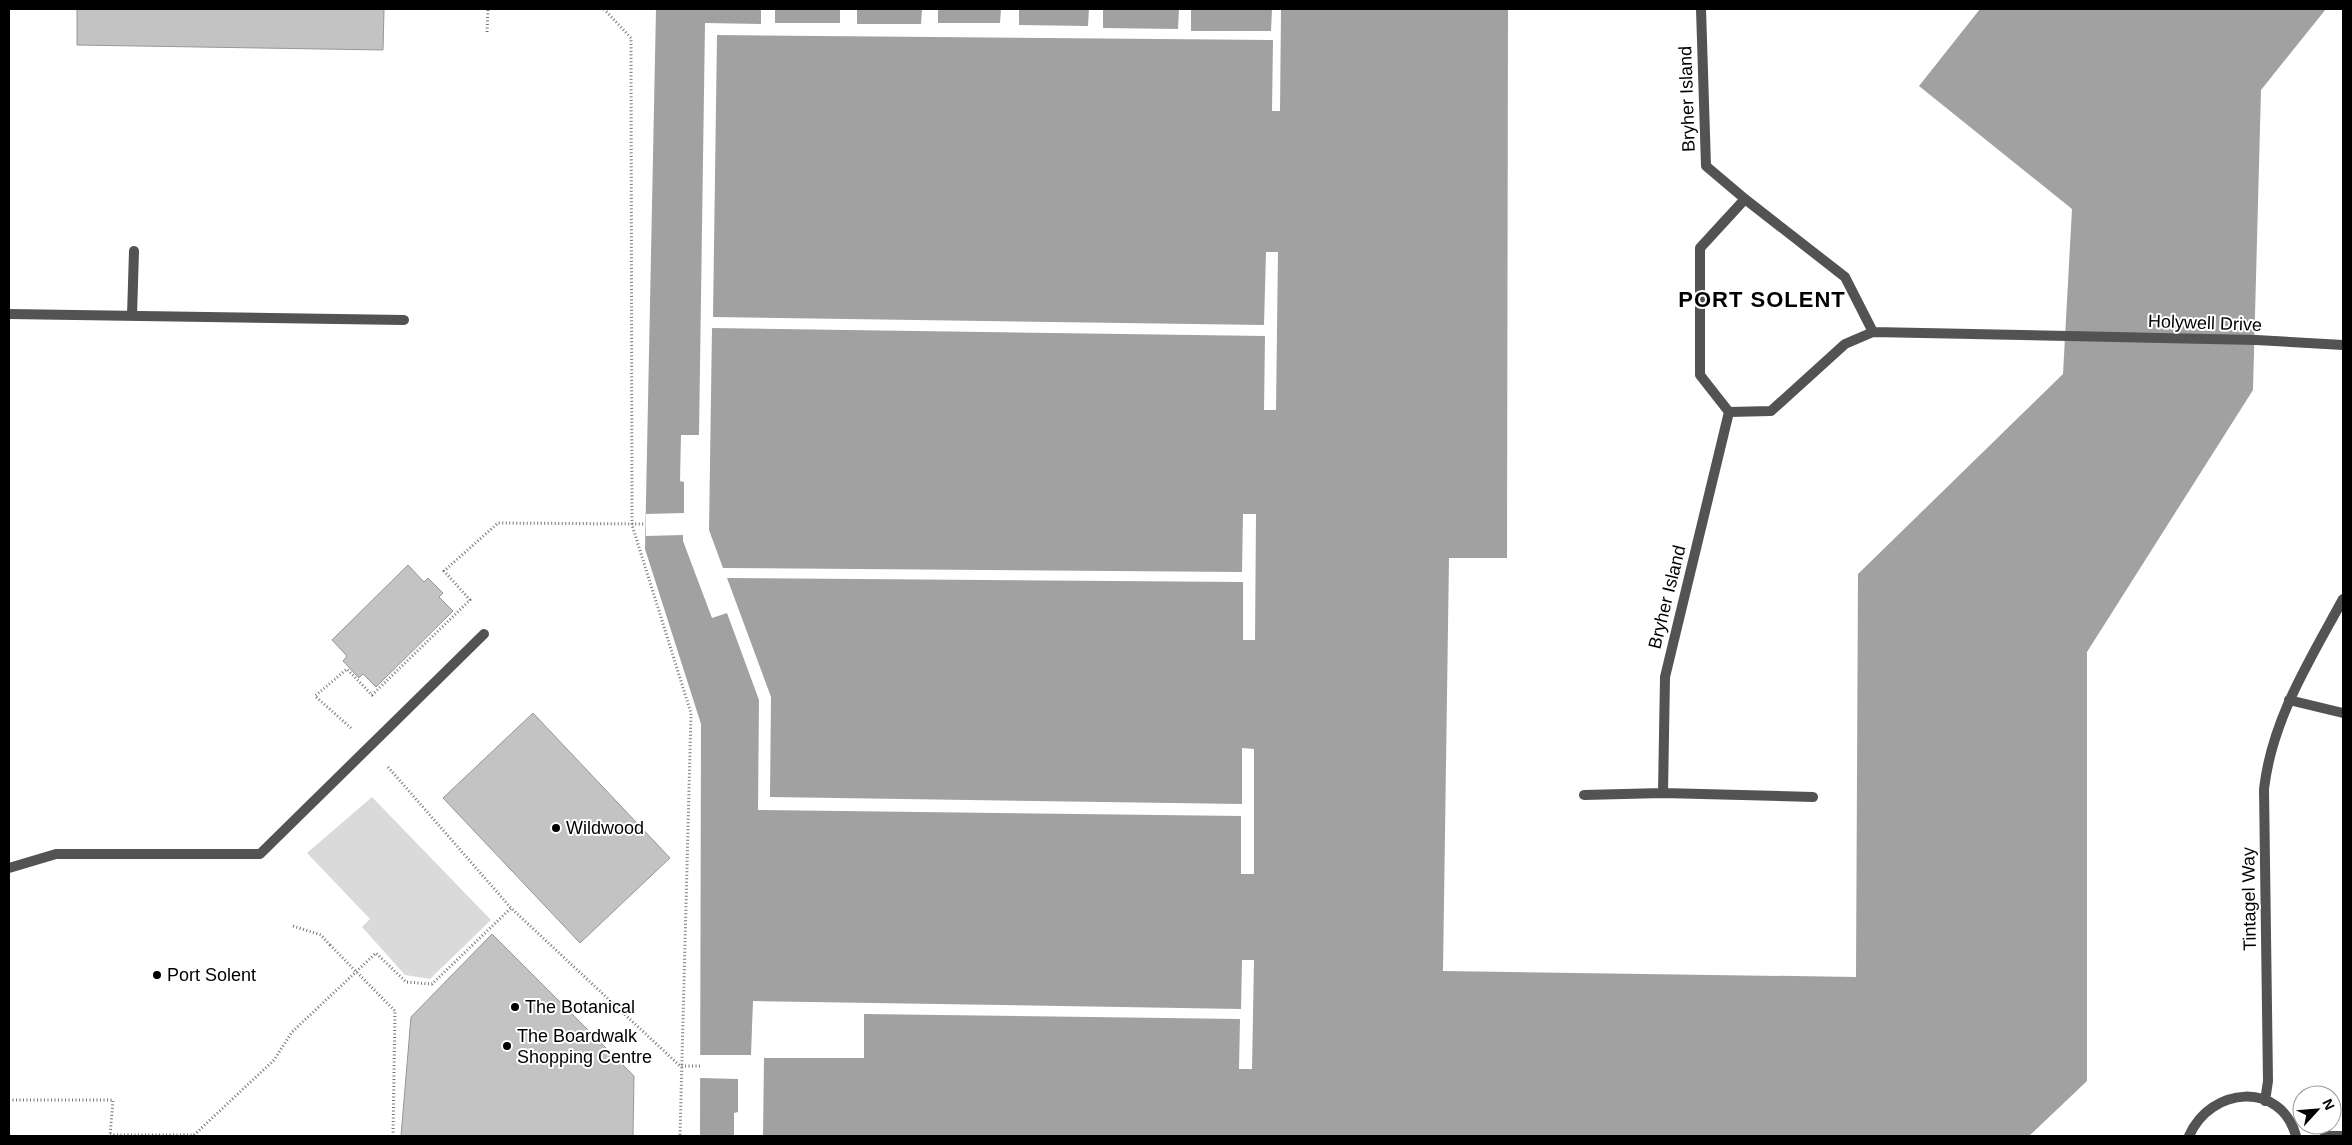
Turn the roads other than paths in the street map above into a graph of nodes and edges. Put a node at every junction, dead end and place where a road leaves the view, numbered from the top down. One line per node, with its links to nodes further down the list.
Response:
1 (1701, 9): 2 (street, Bryher Island)
2 (1745, 199): 7 (street, Bryher Island); 9 (street)
3 (134, 251): 5 (street)
4 (9, 314): 5 (street)
5 (132, 316): 6 (street)
6 (404, 320)
7 (1873, 332): 8 (street, Holywell Drive); 9 (street)
8 (2343, 345)
9 (1729, 412): 14 (street, Bryher Island)
10 (2343, 599): 12 (street, Tintagel Way)
11 (484, 634): 17 (street)
12 (2289, 700): 13 (street); 18 (street, Tintagel Way)
13 (2343, 713)
14 (1663, 794): 15 (street); 16 (street)
15 (1584, 795)
16 (1813, 797)
17 (9, 868)
18 (2265, 1101): 19 (street); 20 (street)
19 (2189, 1136)
20 (2296, 1136)
21 (2325, 1136): 22 (street)
22 (2343, 1136)

